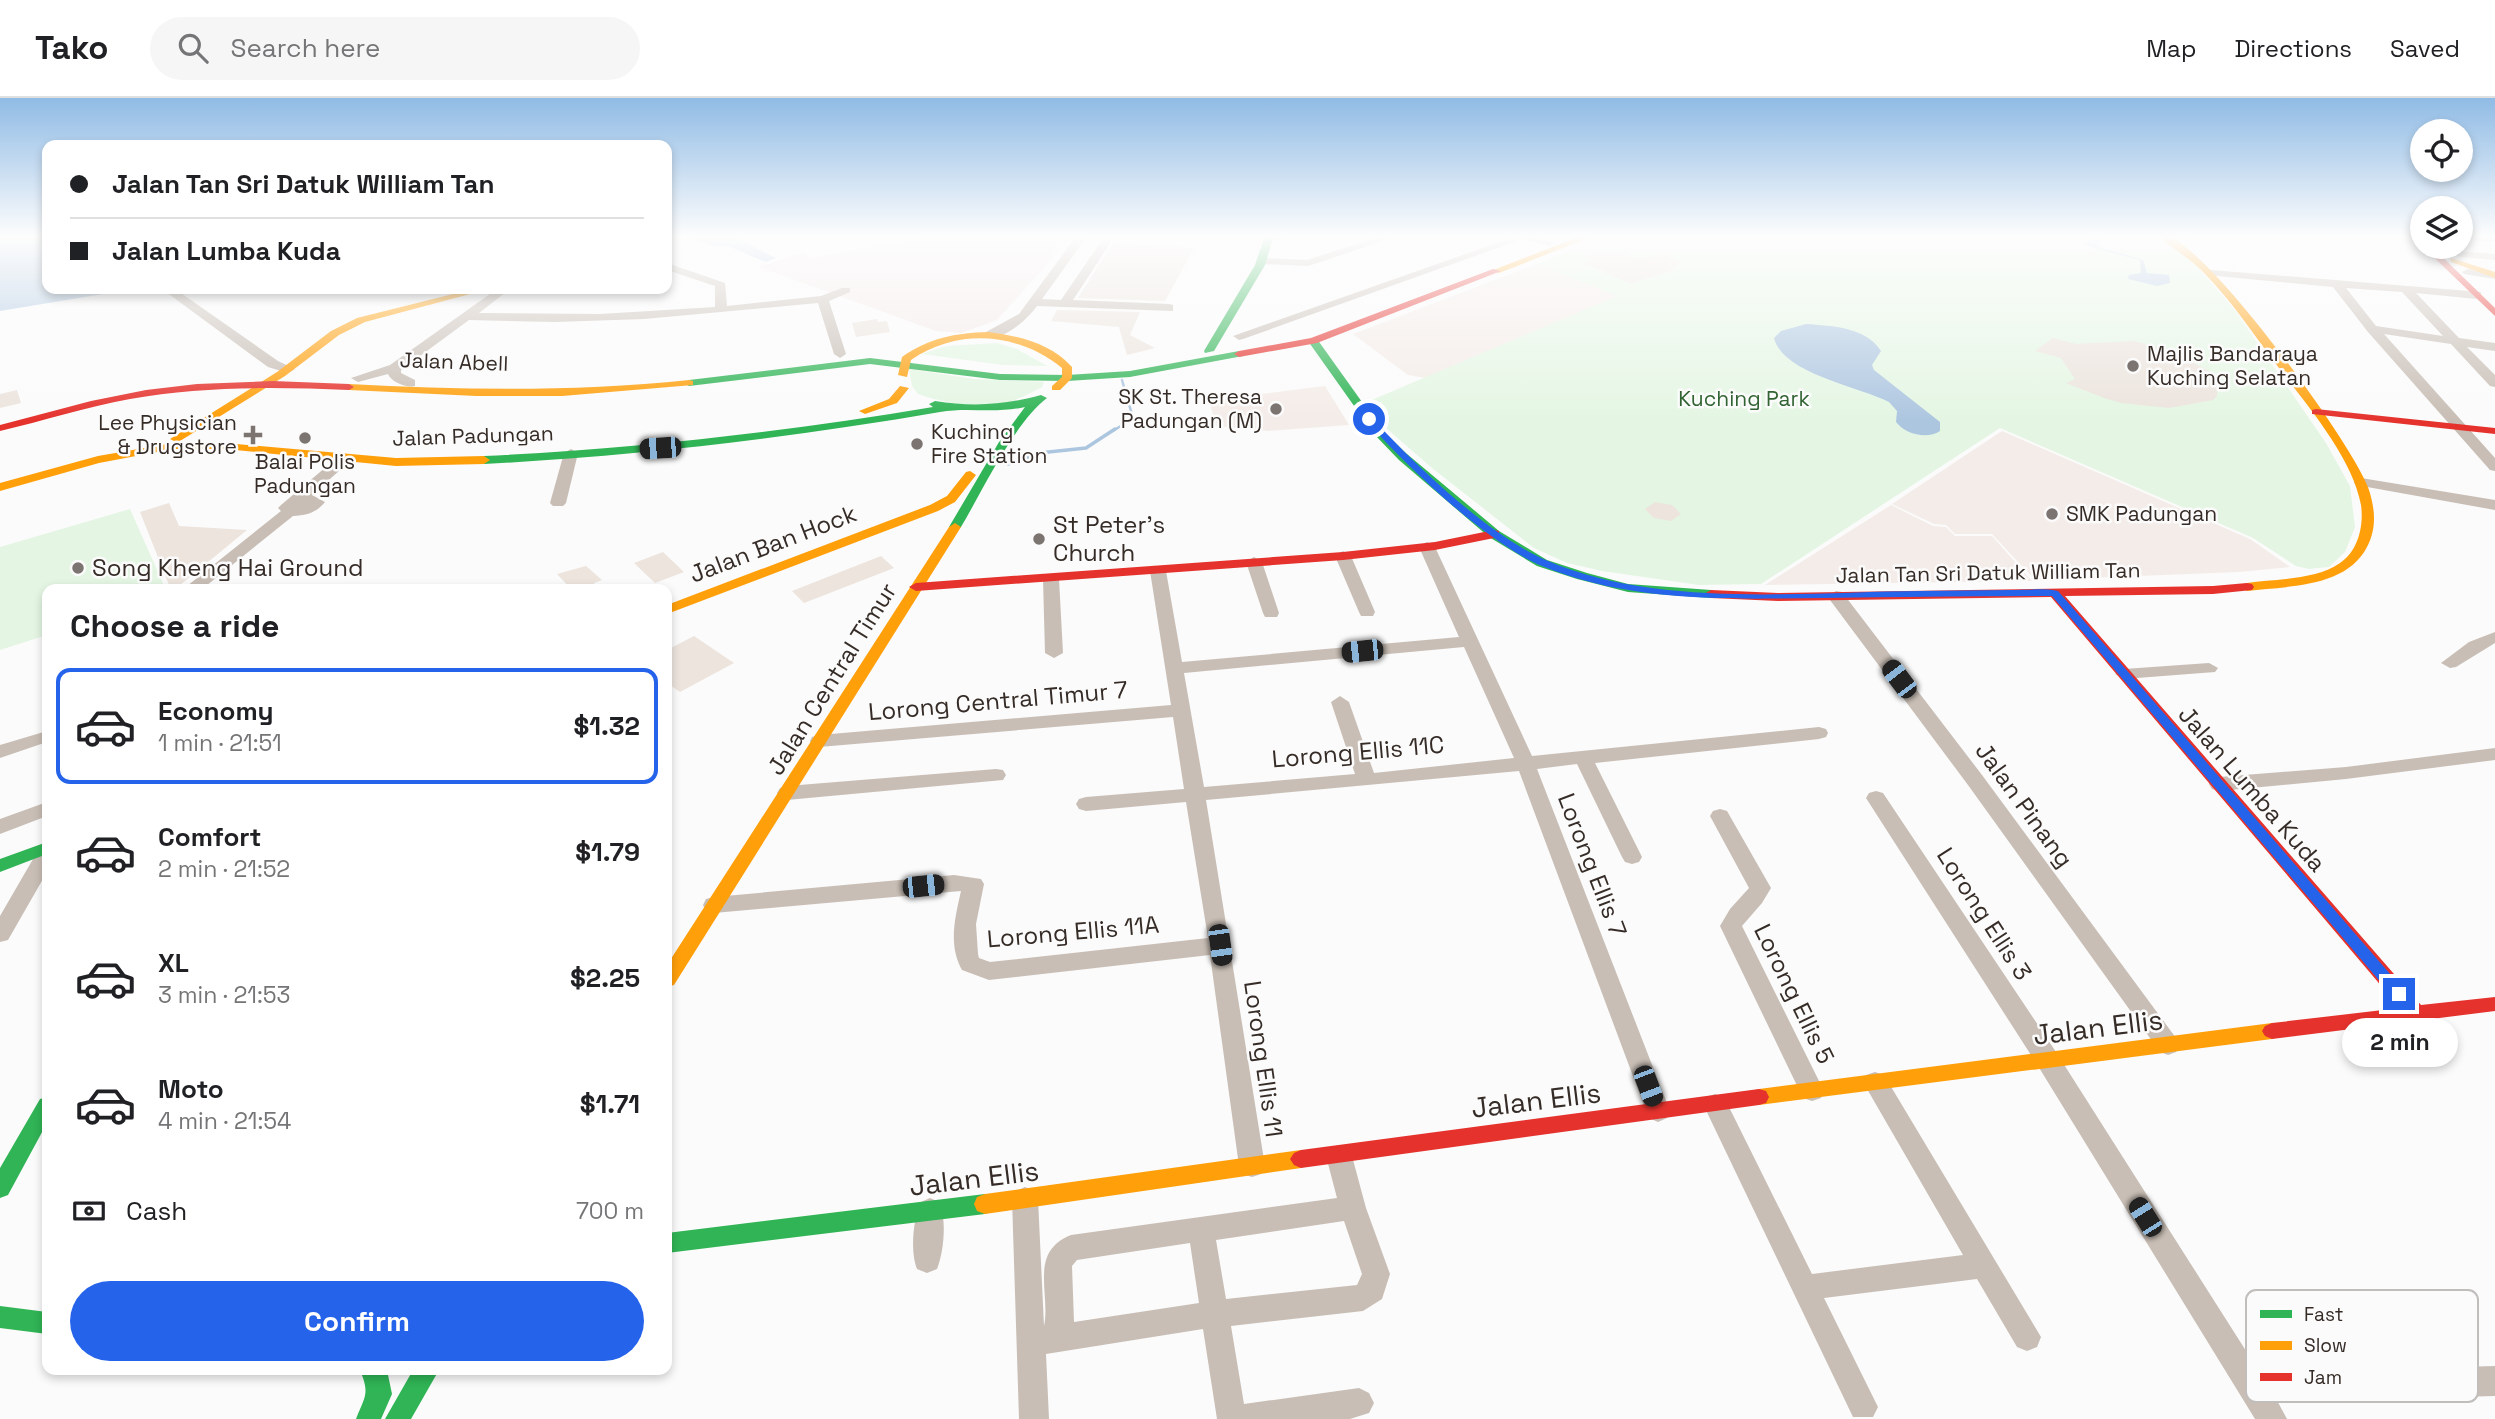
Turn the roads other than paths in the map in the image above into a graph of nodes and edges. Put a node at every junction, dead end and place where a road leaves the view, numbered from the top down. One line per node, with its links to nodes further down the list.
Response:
1 (1242, 296): 24 (main road); 32 (main road)
2 (178, 297): 39 (street)
3 (467, 297): 25 (main road)
4 (477, 297): 20 (street)
5 (721, 297): 19 (street)
6 (829, 297): 15 (street)
7 (1039, 297): 16 (street)
8 (1069, 297): 17 (street)
9 (1352, 297): 24 (street)
10 (1393, 297): 30 (main road)
11 (1435, 297): 29 (main road)
12 (2229, 297): 48 (main road, Jalan Tan Sri Datuk William Tan)
13 (2347, 297): 22 (street)
14 (2412, 297): 27 (street)
15 (823, 299): 19 (street); 34 (street)
16 (1035, 302): 17 (street); 21 (street)
17 (1065, 303): 18 (street)
18 (1169, 308)
19 (721, 310): 20 (street)
20 (465, 316): 36 (street)
21 (1023, 317): 23 (street); 26 (street)
22 (2372, 329): 27 (street); 51 (street)
23 (990, 335): 26 (main road); 28 (main road)
24 (1239, 335): 30 (main road)
25 (329, 337): 39 (main road); 39 (main road)
26 (1019, 339): 37 (main road)
27 (2454, 340): 31 (street); 42 (street)
28 (943, 341): 33 (main road); 35 (main road)
29 (1313, 341): 38 (main road); 65 (main road, Jalan Tan Sri Datuk William Tan)
30 (1265, 342): 32 (main road)
31 (2495, 347)
32 (1209, 351): 37 (main road)
33 (860, 353): 34 (main road, Jalan Abell); 35 (main road, Jalan Abell)
34 (840, 354): 41 (main road, Jalan Abell)
35 (906, 361): 37 (main road); 39 (main road, Jalan Abell); 43 (main road)
36 (395, 368): 40 (street); 41 (street)
37 (1067, 372): 38 (main road); 44 (main road)
38 (1130, 374): 44 (main road)
39 (282, 375): 40 (main road, Jalan Abell); 49 (main road, Jalan Abell); 50 (main road, Jalan Abell); 53 (main road); 54 (main road)
40 (358, 378): 41 (main road, Jalan Abell)
41 (410, 383)
42 (2495, 383)
43 (904, 388): 46 (main road); 53 (main road, Jalan Padungan)
44 (1051, 393): 45 (main road)
45 (1034, 401): 47 (main road); 66 (main road, Jalan Central Timur)
46 (950, 407): 47 (main road); 55 (main road, Jalan Padungan)
47 (977, 411): 64 (main road)
48 (2316, 412): 51 (main road); 59 (main road, Jalan Tan Sri Datuk William Tan)
49 (0, 422)
50 (0, 428)
51 (2461, 428): 52 (main road); 57 (street)
52 (2495, 431)
53 (211, 435): 54 (main road, Jalan Padungan)
54 (176, 439): 58 (main road, Jalan Padungan)
55 (571, 453): 56 (main road, Jalan Padungan); 61 (street)
56 (349, 459): 60 (main road, Jalan Padungan); 63 (street); 63 (street)
57 (2495, 467)
58 (0, 480)
59 (2361, 482): 62 (street); 74 (main road, Jalan Tan Sri Datuk William Tan)
60 (0, 487)
61 (558, 503)
62 (2495, 505)
63 (292, 507): 72 (street)
64 (896, 521): 66 (main road); 76 (main road, Jalan Ban Hock)
65 (1494, 534): 67 (main road); 75 (main road, Jalan Tan Sri Datuk William Tan)
66 (943, 547): 73 (main road, Jalan Central Timur)
67 (1427, 547): 68 (main road); 80 (street)
68 (1343, 556): 69 (main road); 77 (street)
69 (1254, 562): 70 (main road); 78 (street)
70 (1158, 571): 71 (main road); 83 (street)
71 (1051, 579): 73 (main road); 81 (street)
72 (200, 584)
73 (916, 587): 90 (main road, Jalan Central Timur)
74 (2055, 593): 75 (main road, Jalan Tan Sri Datuk William Tan); 85 (main road, Jalan Lumba Kuda)
75 (1836, 596): 117 (street, Jalan Pinang)
76 (672, 608)
77 (1367, 612)
78 (1271, 613)
79 (2495, 637): 82 (street)
80 (1469, 641): 83 (street); 94 (street, Lorong Ellis 7)
81 (1054, 653)
82 (2449, 663)
83 (1175, 668): 87 (street, Lorong Ellis 11)
84 (2209, 668): 85 (street)
85 (2124, 674): 97 (main road, Jalan Lumba Kuda)
86 (1340, 702): 96 (street)
87 (1182, 710): 90 (street, Lorong Central Timur 7); 99 (street, Lorong Ellis 11)
88 (1819, 733): 93 (street, Lorong Ellis 11C)
89 (42, 738): 91 (street)
90 (819, 741): 98 (main road, Jalan Central Timur)
91 (0, 752)
92 (2495, 754): 97 (street)
93 (1583, 757): 94 (street, Lorong Ellis 11C); 108 (street)
94 (1525, 762): 96 (street, Lorong Ellis 11C); 122 (street, Lorong Ellis 7)
95 (996, 775): 98 (street)
96 (1367, 780): 99 (street, Lorong Ellis 11C)
97 (2218, 784): 116 (main road, Jalan Lumba Kuda)
98 (787, 793): 111 (main road, Jalan Central Timur)
99 (1195, 793): 101 (street, Lorong Ellis 11C); 113 (street, Lorong Ellis 11)
100 (1876, 797): 118 (street, Lorong Ellis 3)
101 (1086, 804)
102 (42, 811): 104 (street)
103 (1720, 816): 120 (street, Lorong Ellis 5)
104 (0, 827)
105 (42, 838): 107 (main road)
106 (42, 852): 110 (main road)
107 (0, 854)
108 (1632, 857)
109 (42, 860): 112 (street)
110 (0, 866)
111 (714, 905): 113 (street, Lorong Ellis 11A); 114 (main road, Jalan Central Timur)
112 (0, 934)
113 (1220, 945): 125 (street, Lorong Ellis 11)
114 (672, 972)
115 (2495, 1004): 116 (main road, Jalan Ellis)
116 (2416, 1013): 117 (main road, Jalan Ellis)
117 (2168, 1045): 118 (main road, Jalan Ellis)
118 (2047, 1059): 119 (main road, Jalan Ellis); 143 (street, Lorong Ellis 3)
119 (1875, 1082): 120 (main road, Jalan Ellis); 133 (street)
120 (1812, 1091): 121 (main road, Jalan Ellis)
121 (1715, 1104): 122 (main road, Jalan Ellis); 134 (street)
122 (1658, 1111): 124 (main road, Jalan Ellis)
123 (42, 1114): 126 (main road)
124 (1339, 1156): 125 (main road, Jalan Ellis); 128 (street)
125 (1252, 1166): 127 (main road, Jalan Ellis)
126 (0, 1188)
127 (1025, 1199): 129 (main road, Jalan Ellis); 140 (street)
128 (1353, 1208): 130 (street); 135 (street)
129 (930, 1210): 131 (main road, Jalan Ellis); 132 (street)
130 (1202, 1230): 135 (street); 139 (street)
131 (672, 1242)
132 (927, 1260)
133 (1983, 1265): 134 (street); 138 (street)
134 (1804, 1288): 146 (street)
135 (1215, 1314): 139 (street); 150 (street)
136 (0, 1317): 137 (main road)
137 (42, 1322)
138 (2027, 1337)
139 (1060, 1338): 140 (street)
140 (1031, 1342): 149 (street)
141 (377, 1375): 147 (main road)
142 (424, 1375): 148 (main road)
143 (2246, 1377)
144 (2261, 1402): 152 (street, Lorong Ellis 3)
145 (1359, 1403): 151 (street)
146 (1863, 1407)
147 (368, 1419)
148 (397, 1419)
149 (1034, 1419)
150 (1232, 1419)
151 (1241, 1419)
152 (2272, 1419)

